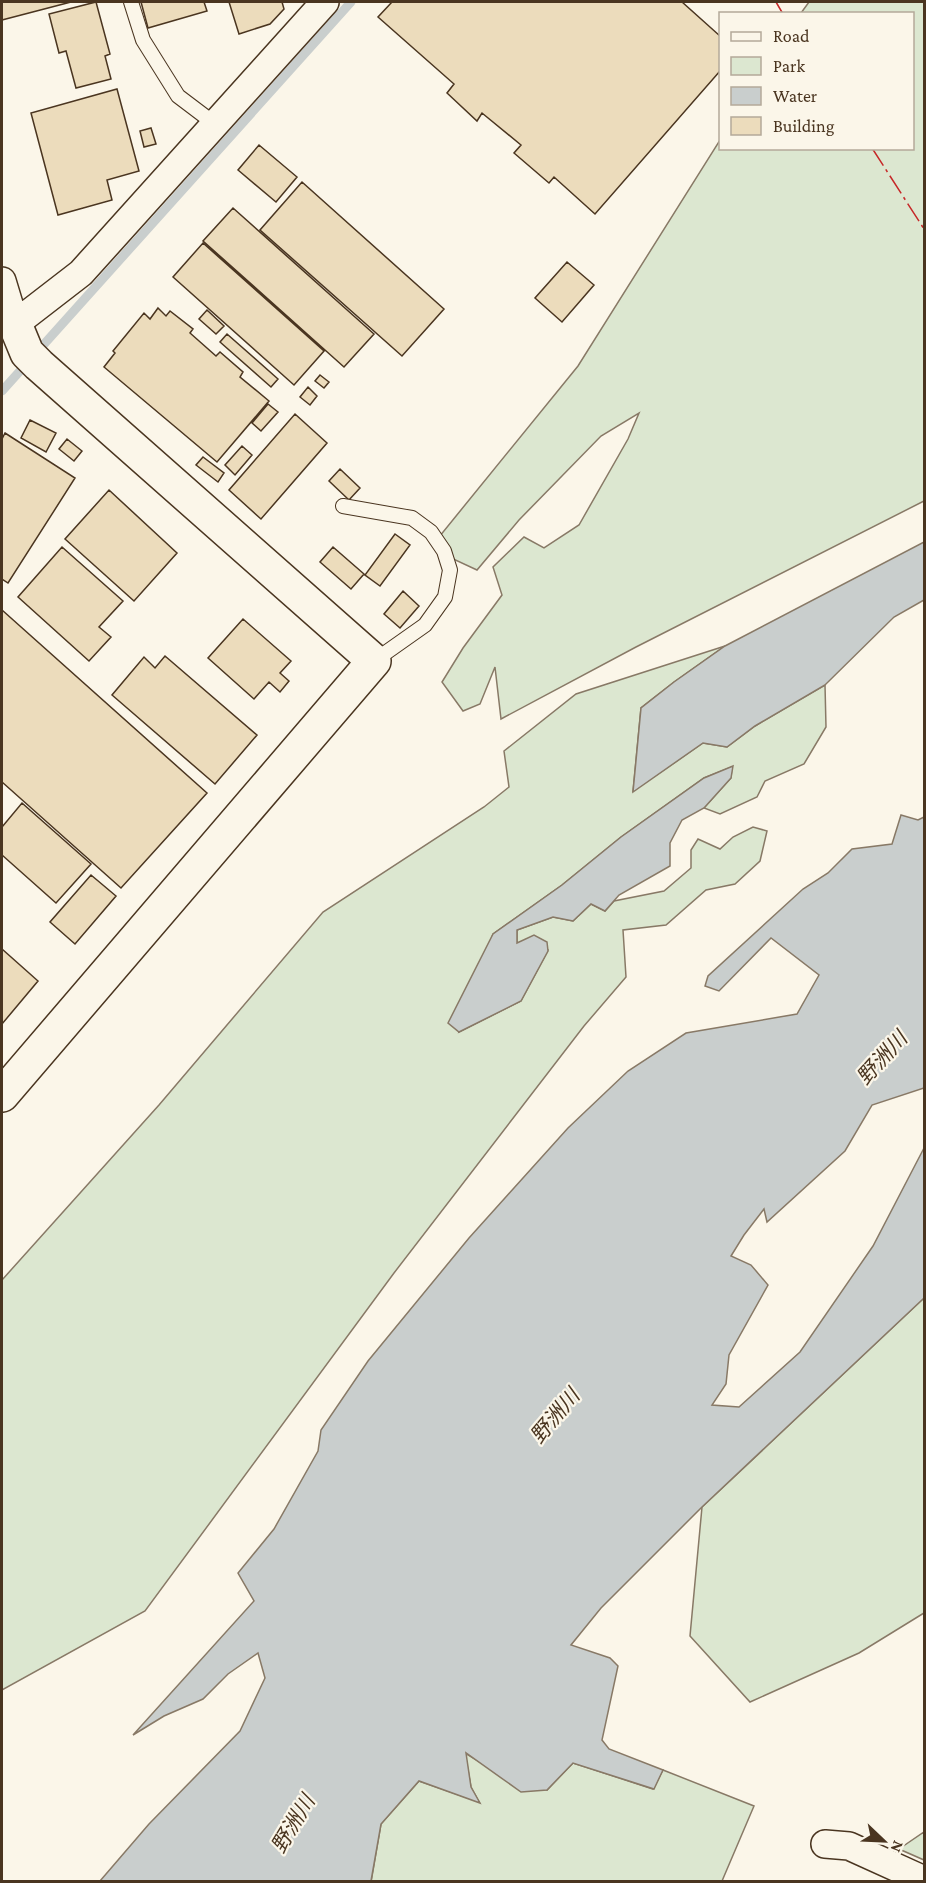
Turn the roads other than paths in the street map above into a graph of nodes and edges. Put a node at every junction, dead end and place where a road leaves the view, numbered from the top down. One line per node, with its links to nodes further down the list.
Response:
1 (131, 2): 3 (lane)
2 (325, 2): 3 (street)
3 (215, 124): 5 (street)
4 (2, 281): 5 (street)
5 (27, 347): 7 (street)
6 (343, 506): 7 (lane)
7 (374, 661): 8 (street)
8 (2, 1095)
9 (825, 1844): 10 (street)
10 (924, 1880)

